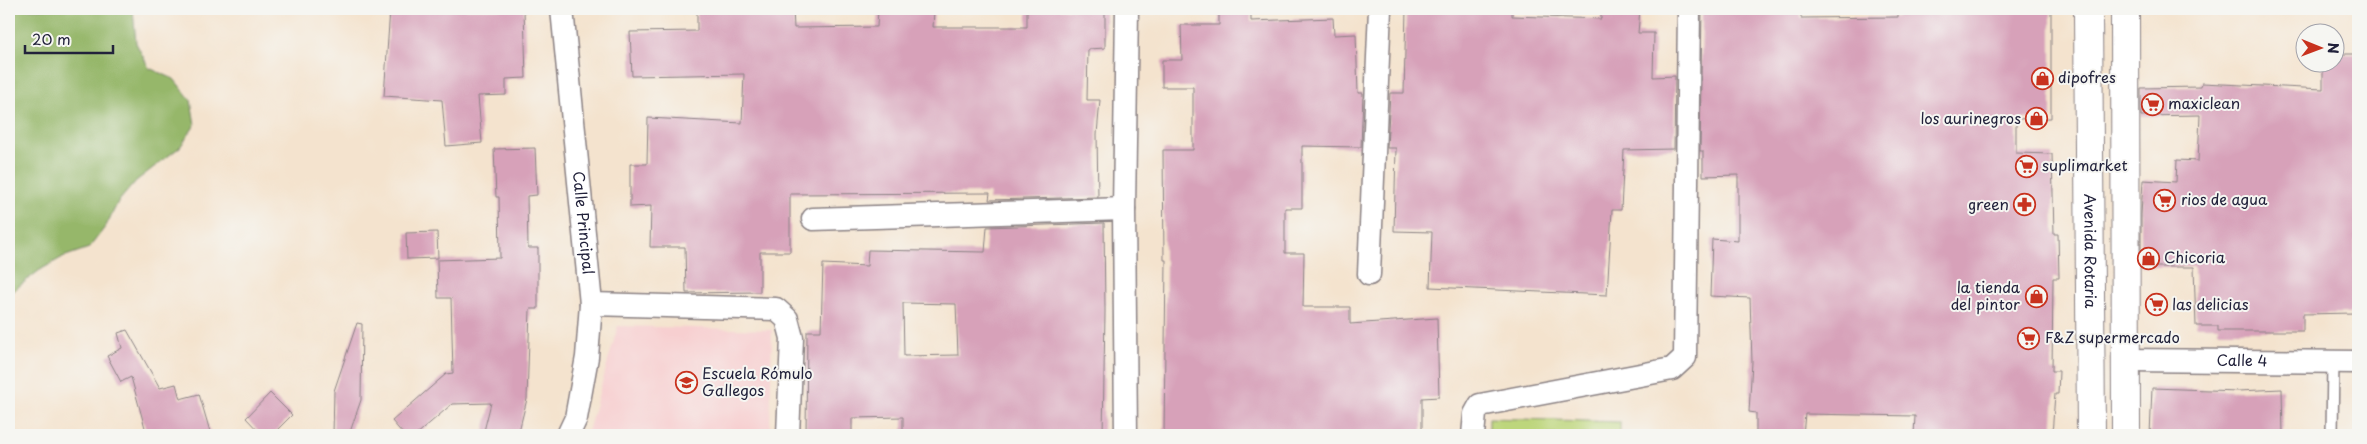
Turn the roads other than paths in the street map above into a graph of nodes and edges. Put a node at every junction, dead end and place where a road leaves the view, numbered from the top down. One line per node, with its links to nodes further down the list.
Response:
1 (562, 9): 10 (street, Calle Principal)
2 (1127, 9): 7 (street)
3 (1380, 9): 9 (street)
4 (1689, 9): 17 (street)
5 (2088, 9): 18 (street, Avenida Rotaria)
6 (2125, 9): 11 (street)
7 (1124, 208): 8 (street); 16 (street)
8 (813, 219)
9 (1369, 274)
10 (591, 304): 14 (street, Calle Principal); 15 (street)
11 (2126, 360): 12 (street, Calle 4); 19 (street)
12 (2333, 362): 13 (street, Calle 4); 20 (lane)
13 (2358, 362)
14 (568, 435)
15 (788, 435)
16 (1126, 435)
17 (1472, 435)
18 (2091, 435)
19 (2126, 435)
20 (2332, 435)

